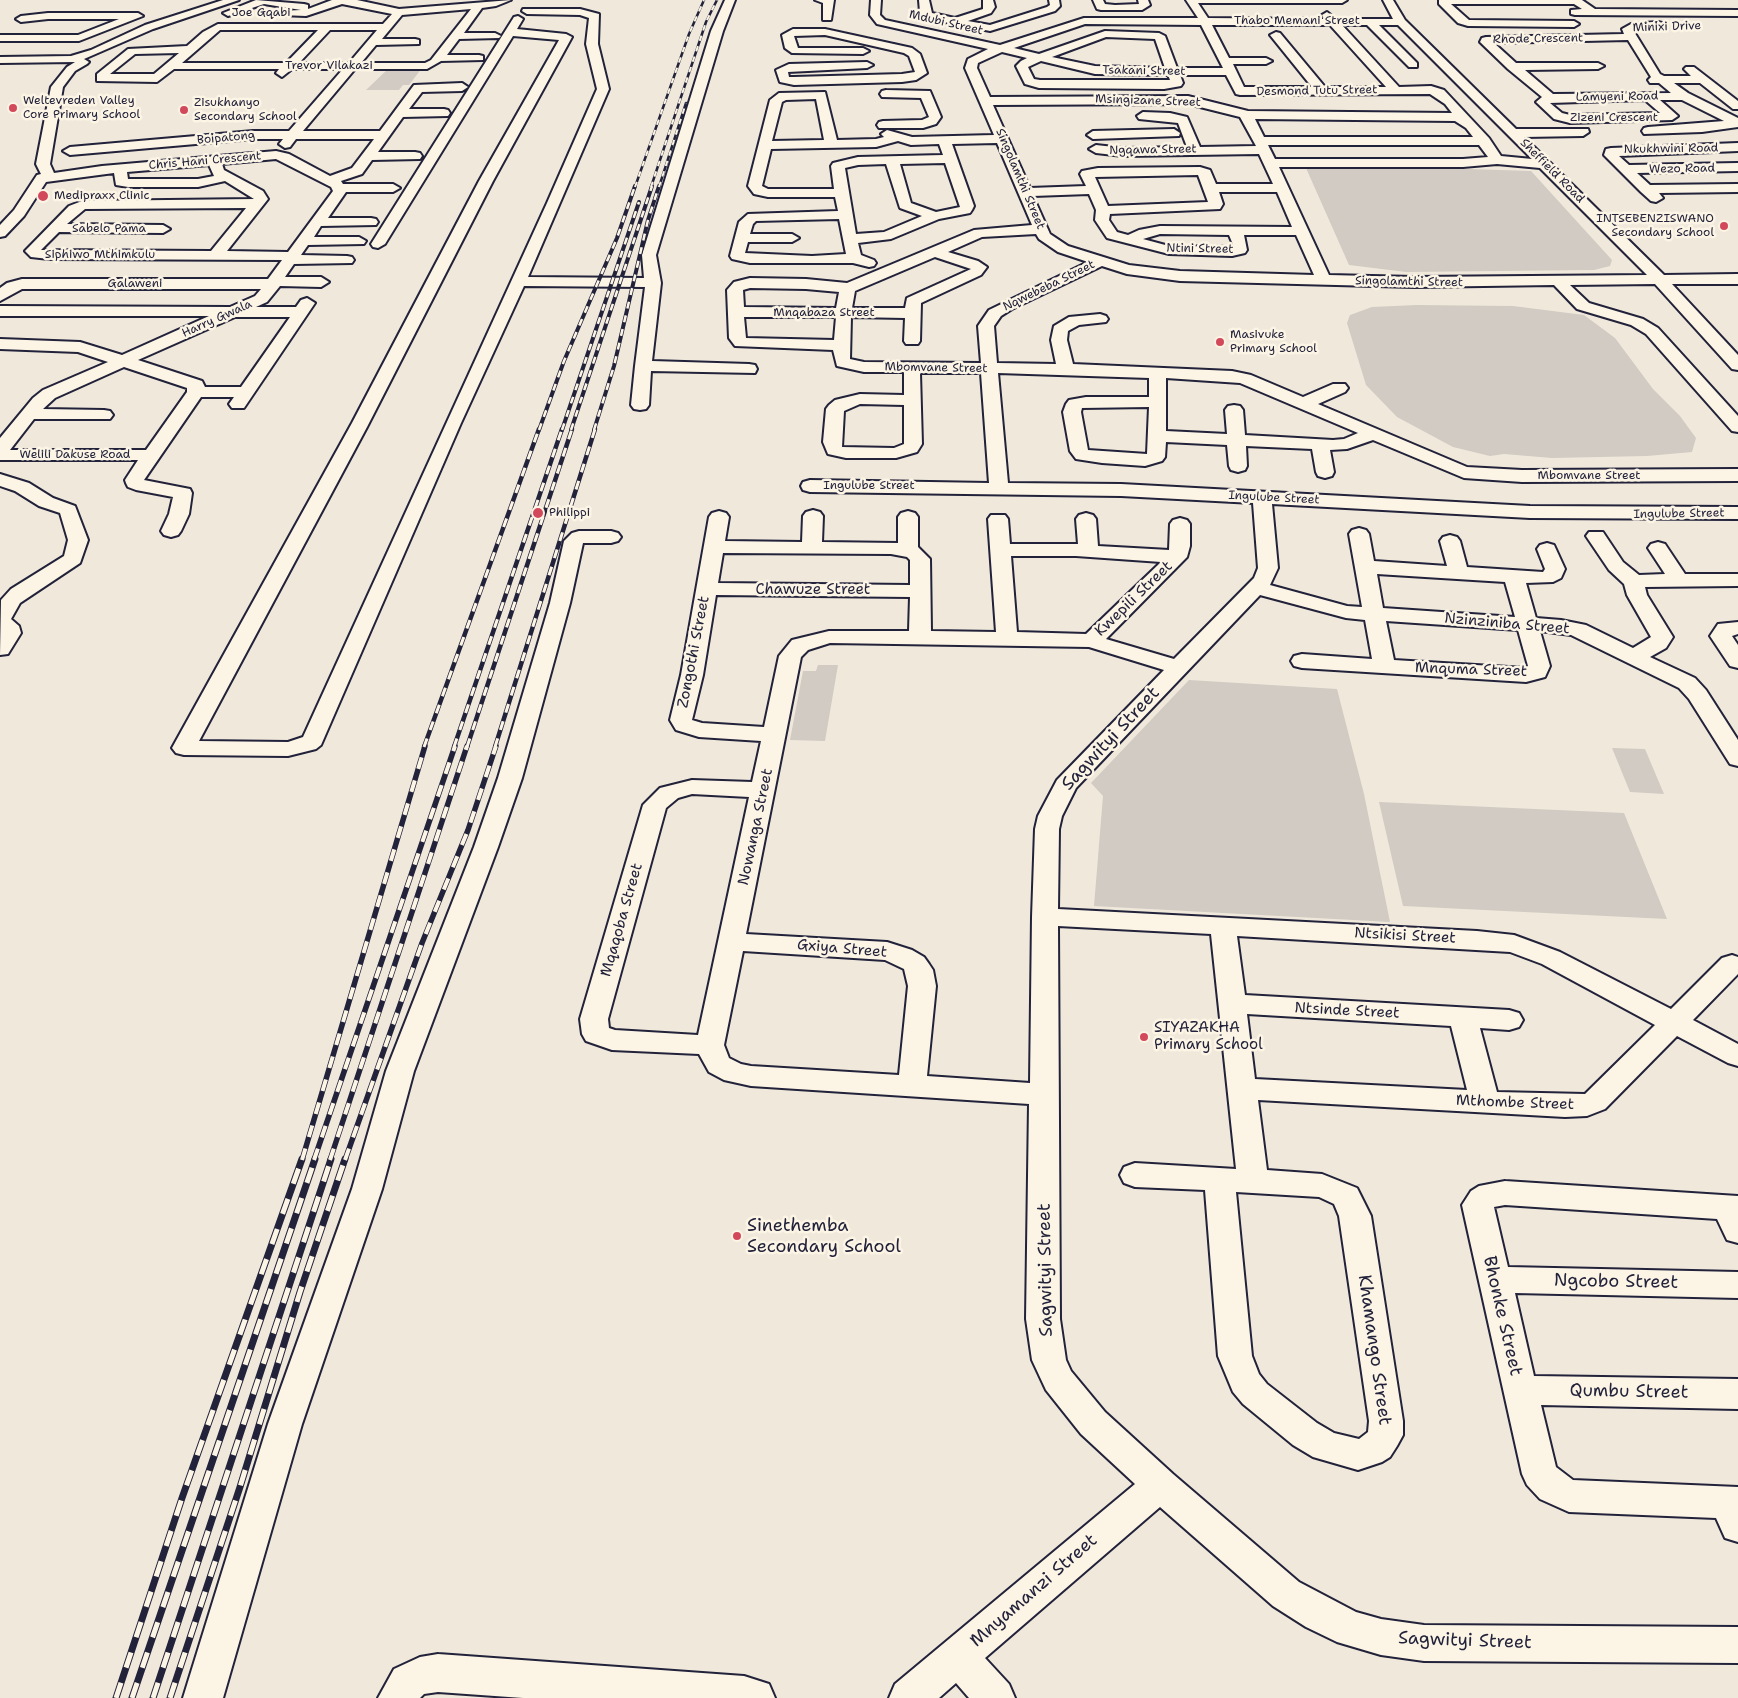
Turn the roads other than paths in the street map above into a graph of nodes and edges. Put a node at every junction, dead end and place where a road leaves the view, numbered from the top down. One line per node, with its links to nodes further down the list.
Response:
1 (234, 0): 21 (street)
2 (341, 0): 22 (street); 26 (street)
3 (506, 0): 24 (street)
4 (538, 0): 25 (street)
5 (730, 0): 222 (street)
6 (820, 0): 36 (street)
7 (876, 0): 50 (street, Mdubi Street)
8 (924, 0): 40 (street)
9 (988, 0): 40 (street)
10 (1098, 0): 11 (street)
11 (1143, 0)
12 (1192, 0): 13 (street); 38 (street)
13 (1314, 0): 14 (street); 34 (street, Desmond Tutu Street)
14 (1342, 0)
15 (1388, 0): 41 (street, Sheffield Road)
16 (1624, 0): 30 (street)
17 (259, 1): 26 (street); 32 (street)
18 (1054, 1): 20 (street); 40 (street)
19 (1676, 1): 31 (street)
20 (1036, 2)
21 (199, 6): 32 (street); 84 (street)
22 (385, 8): 26 (street); 39 (street)
23 (76, 9): 49 (street); 61 (street); 61 (street)
24 (476, 10): 39 (street); 42 (street); 44 (street)
25 (527, 10): 42 (street); 217 (street)
26 (311, 11): 32 (street)
27 (1452, 12): 28 (street); 29 (street); 43 (street)
28 (1568, 12): 29 (street); 43 (street)
29 (1592, 12): 30 (street)
30 (1639, 12): 31 (street); 45 (street)
31 (1684, 12): 33 (street)
32 (228, 13)
33 (1738, 13)
34 (1330, 17): 35 (street, Singolamthi Street); 38 (street, Singolamthi Street); 55 (street, Desmond Tutu Street)
35 (1366, 17): 41 (street, Singolamthi Street); 56 (street)
36 (827, 18)
37 (432, 20): 39 (street)
38 (1205, 21): 51 (street); 72 (street, Singolamthi Street)
39 (390, 22): 48 (street, Joe Gqabi); 64 (street, Chris Hani Crescent); 64 (street)
40 (955, 22)
41 (1401, 22): 137 (street, Sheffield Road)
42 (503, 24): 44 (street); 207 (street); 217 (street)
43 (1574, 24): 62 (street)
44 (465, 25): 57 (street)
45 (1655, 25): 46 (street, Minixi Drive); 60 (street, Minixi Drive)
46 (1672, 25)
47 (272, 26): 48 (street, Joe Gqabi); 63 (street); 71 (street, Joe Gqabi)
48 (327, 27): 91 (street)
49 (5, 30): 59 (street)
50 (921, 31): 65 (street); 72 (street, Mdubi Street)
51 (1212, 34): 52 (street, Thabo Memani Street); 96 (street)
52 (1226, 34)
53 (1294, 35): 101 (street, Thabo Memani Street)
54 (1330, 35): 55 (street, Thabo Memani Street)
55 (1346, 35): 56 (street, Thabo Memani Street); 70 (street, Desmond Tutu Street)
56 (1383, 35): 68 (street)
57 (456, 36): 58 (street); 66 (street)
58 (494, 36)
59 (0, 37): 61 (street)
60 (1631, 37): 62 (street, Rhode Crescent); 108 (street, Minixi Drive)
61 (44, 38)
62 (1582, 38): 74 (street, Rhode Crescent); 94 (street)
63 (258, 40)
64 (373, 42): 78 (street, Chris Hani Crescent)
65 (881, 44): 73 (street); 73 (street); 105 (street)
66 (448, 46): 67 (street); 81 (street)
67 (487, 46)
68 (1395, 47): 70 (street); 98 (street)
69 (1067, 48): 77 (street); 80 (street); 97 (street)
70 (1358, 48): 86 (street, Desmond Tutu Street)
71 (190, 49): 89 (street, Joe Gqabi); 89 (street, Joe Gqabi)
72 (1000, 49): 80 (street, Tsakani Street); 119 (street, Singolamthi Street)
73 (864, 51): 88 (street)
74 (1496, 52): 75 (street); 94 (street, Rhode Crescent)
75 (1515, 52)
76 (244, 53): 90 (street)
77 (1091, 53)
78 (362, 54): 79 (street); 92 (street, Chris Hani Crescent)
79 (406, 54)
80 (1040, 57): 97 (street, Tsakani Street); 97 (street)
81 (438, 58): 82 (street); 93 (street)
82 (479, 58)
83 (0, 60): 84 (street)
84 (78, 60): 173 (street)
85 (1266, 61): 96 (street)
86 (1370, 61): 98 (street, Desmond Tutu Street); 99 (street, Desmond Tutu Street)
87 (1683, 63): 106 (street)
88 (867, 65): 105 (street); 105 (street)
89 (172, 66): 90 (street, Trevor Vilakazi)
90 (230, 66): 91 (street, Trevor Vilakazi); 103 (street)
91 (288, 66): 92 (street, Trevor Vilakazi); 104 (street)
92 (351, 66): 93 (street, Trevor Vilakazi); 139 (street, Chris Hani Crescent)
93 (427, 66): 95 (street, Trevor Vilakazi)
94 (1512, 67): 110 (street, Rhode Crescent)
95 (467, 70)
96 (1228, 70): 97 (street, Tsakani Street); 100 (street); 113 (street, Desmond Tutu Street)
97 (1174, 72)
98 (1420, 74): 99 (street, Desmond Tutu Street); 112 (street, Desmond Tutu Street); 129 (street)
99 (1383, 75): 112 (street, Desmond Tutu Street)
100 (1247, 76)
101 (1310, 76): 102 (street); 113 (street)
102 (1326, 76)
103 (219, 78)
104 (278, 78)
105 (871, 79): 141 (street)
106 (1702, 79): 108 (street); 122 (street)
107 (1641, 80): 108 (street)
108 (1659, 80): 114 (street, Minixi Drive)
109 (1549, 81): 110 (street)
110 (1529, 82): 116 (street, Rhode Crescent)
111 (462, 87): 117 (street)
112 (1396, 90): 113 (street, Desmond Tutu Street)
113 (1322, 91)
114 (1684, 96): 115 (street, Lamyeni Road); 131 (street, Minixi Drive)
115 (1649, 97): 116 (street, Lamyeni Road); 116 (street, Zizeni Crescent)
116 (1550, 98)
117 (408, 99): 118 (street); 124 (street)
118 (452, 99)
119 (986, 101): 123 (street, Msingizane Street); 142 (street, Singolamthi Street)
120 (1348, 102): 130 (street)
121 (1296, 104): 128 (street)
122 (1737, 106)
123 (1082, 111): 127 (street, Msingizane Street); 140 (street, Ngqawa Street)
124 (399, 113): 125 (street); 138 (street)
125 (444, 113)
126 (1126, 116): 136 (street)
127 (1246, 116): 128 (street, Msingizane Street); 149 (street)
128 (1303, 116): 130 (street, Msingizane Street)
129 (1462, 119): 130 (street, Msingizane Street); 145 (street)
130 (1359, 122): 150 (street)
131 (1738, 123): 134 (street)
132 (407, 127): 138 (street)
133 (1308, 128): 151 (street)
134 (1632, 131)
135 (1596, 132): 137 (street)
136 (1189, 133): 140 (street); 154 (street)
137 (1514, 133): 164 (street, Sheffield Road)
138 (383, 134): 139 (street, Boipatong); 143 (street); 157 (street)
139 (293, 135): 146 (street, Boipatong); 156 (street, Chris Hani Crescent)
140 (1092, 135): 153 (street, Ngqawa Street)
141 (896, 138): 144 (street); 147 (street)
142 (1002, 139): 144 (street); 181 (street, Singolamthi Street)
143 (397, 141)
144 (944, 141): 159 (street)
145 (1484, 141): 150 (street, Ngqawa Street); 161 (street)
146 (103, 144): 155 (street, Boipatong); 168 (street)
147 (832, 144): 148 (street); 148 (street)
148 (767, 145): 182 (street)
149 (1262, 145): 151 (street, Ngqawa Street); 154 (street, Ngqawa Street); 163 (street)
150 (1370, 145): 151 (street, Ngqawa Street)
151 (1320, 146)
152 (1738, 147): 167 (street, Nkukhwini Road)
153 (1096, 149): 154 (street, Ngqawa Street); 172 (street)
154 (1195, 150)
155 (70, 151)
156 (276, 156): 160 (street, Chris Hani Crescent); 175 (street)
157 (368, 156): 158 (street); 169 (street)
158 (415, 156)
159 (950, 159): 162 (street); 192 (street)
160 (214, 160): 166 (street, Chris Hani Crescent); 174 (street)
161 (1498, 160): 163 (street); 164 (street)
162 (892, 161): 182 (street); 192 (street)
163 (1270, 163): 178 (street)
164 (1544, 164): 219 (street, Sheffield Road)
165 (1738, 167): 167 (street, Wezo Road)
166 (121, 168): 168 (street, Chris Hani Crescent); 174 (street)
167 (1626, 169): 179 (street, Nkukhwini Road)
168 (102, 170): 173 (street, Chris Hani Crescent)
169 (357, 171): 170 (street); 175 (street)
170 (376, 171)
171 (1142, 171): 172 (street); 177 (street); 187 (street)
172 (1092, 173): 180 (street)
173 (37, 176): 189 (street)
174 (227, 177): 184 (street)
175 (334, 184): 176 (street); 185 (street, Harry Gwala)
176 (393, 188)
177 (1211, 188): 178 (street); 187 (street)
178 (1282, 188): 199 (street)
179 (1738, 188)
180 (1093, 190): 181 (street); 188 (street)
181 (1025, 192): 197 (street, Singolamthi Street)
182 (841, 193): 191 (street)
183 (185, 204): 184 (street, Siphiwo Mthimkulu); 195 (street, Siphiwo Mthimkulu); 196 (street)
184 (257, 204): 210 (street)
185 (330, 204): 186 (street); 193 (street, Harry Gwala)
186 (348, 204)
187 (1165, 208): 188 (street)
188 (1103, 210): 205 (street)
189 (18, 213): 190 (street); 200 (street)
190 (0, 214)
191 (846, 215): 201 (street); 203 (street)
192 (935, 216): 203 (street)
193 (318, 222): 194 (street); 204 (street, Harry Gwala)
194 (371, 222)
195 (55, 228): 196 (street, Sabelo Pama); 209 (street, Siphiwo Mthimkulu)
196 (163, 229): 209 (street)
197 (1040, 229): 208 (street); 214 (street, Singolamthi Street)
198 (1235, 231): 199 (street, Ntini Street); 205 (street, Ntini Street); 205 (street, Ntini Street)
199 (1302, 231): 218 (street)
200 (0, 233)
201 (741, 238): 202 (street); 212 (street)
202 (792, 238)
203 (850, 239): 212 (street)
204 (305, 240): 206 (street); 211 (street, Harry Gwala)
205 (1128, 240)
206 (359, 241)
207 (378, 244)
208 (933, 252): 215 (street); 231 (street)
209 (139, 255): 210 (street, Siphiwo Mthimkulu)
210 (215, 256): 211 (street, Siphiwo Mthimkulu)
211 (292, 258): 213 (street, Siphiwo Mthimkulu); 221 (street, Harry Gwala)
212 (854, 258): 215 (street)
213 (346, 260)
214 (1102, 261): 218 (street, Singolamthi Street); 242 (street, Nqwebeba Street)
215 (890, 270): 223 (street)
216 (1738, 279): 219 (street, Singolamthi Street)
217 (518, 280): 222 (street)
218 (1324, 280): 220 (street, Singolamthi Street)
219 (1659, 280): 220 (street, Singolamthi Street); 238 (street, Sheffield Road)
220 (1559, 282): 254 (street)
221 (274, 283): 224 (street, Galaweni); 225 (street, Galaweni); 228 (street, Harry Gwala)
222 (653, 283): 239 (street)
223 (850, 288): 229 (street); 230 (street, Mbomvane Street)
224 (314, 291): 228 (street, Galaweni); 246 (street)
225 (0, 296)
226 (0, 311): 227 (street, Galaweni)
227 (56, 311): 228 (street, Galaweni); 235 (street)
228 (236, 311): 237 (street, Harry Gwala)
229 (736, 312): 230 (street, Mnqabaza Street); 236 (street)
230 (844, 313): 231 (street, Mnqabaza Street); 236 (street, Mbomvane Street)
231 (911, 313): 233 (street)
232 (1100, 319): 243 (street)
233 (912, 341)
234 (0, 344): 235 (street)
235 (26, 344): 237 (street)
236 (842, 345): 240 (street, Mbomvane Street)
237 (123, 361): 246 (street); 252 (street, Harry Gwala)
238 (1738, 365)
239 (643, 366): 241 (street); 250 (street)
240 (912, 368): 242 (street, Mbomvane Street); 247 (street)
241 (749, 369)
242 (988, 369): 243 (street, Mbomvane Street); 269 (street, Nqwebeba Street)
243 (1066, 369): 244 (street, Mbomvane Street)
244 (1158, 372): 248 (street); 249 (street, Mbomvane Street)
245 (1340, 388): 249 (street)
246 (196, 392): 261 (street)
247 (912, 400): 247 (street)
248 (1158, 402): 256 (street); 256 (street)
249 (1302, 404): 255 (street, Mbomvane Street)
250 (640, 405)
251 (1234, 410): 257 (street)
252 (29, 414): 253 (street); 259 (street, Harry Gwala)
253 (98, 424)
254 (1738, 427)
255 (1373, 434): 258 (street); 262 (street, Mbomvane Street)
256 (1157, 436): 257 (street)
257 (1236, 440): 258 (street); 263 (street)
258 (1320, 444): 264 (street)
259 (0, 450)
260 (0, 455): 261 (street, Welili Dakuse Road)
261 (150, 455): 278 (street)
262 (1442, 464): 265 (street); 266 (street, Mbomvane Street)
263 (1238, 466)
264 (1325, 472)
265 (1417, 474)
266 (1738, 475)
267 (0, 480): 300 (street)
268 (810, 486): 269 (street, Ingulube Street)
269 (999, 487): 270 (street, Ingulube Street)
270 (1262, 498): 271 (street, Ingulube Street); 297 (street, Sagwityi Street)
271 (1738, 513)
272 (813, 516): 284 (street)
273 (719, 517): 283 (street, Zongothi Street)
274 (908, 517): 287 (street)
275 (998, 519): 288 (street)
276 (1086, 519): 289 (street)
277 (1180, 524): 290 (street, Kwepili Street)
278 (170, 531)
279 (1359, 534): 291 (street)
280 (1596, 536): 296 (street)
281 (611, 537): 345 (street)
282 (1450, 540): 292 (street)
283 (714, 547): 284 (street); 298 (street, Zongothi Street)
284 (812, 548): 287 (street)
285 (1547, 548): 293 (street)
286 (1658, 548): 294 (street)
287 (908, 550): 299 (street)
288 (1000, 550): 289 (street, Kwepili Street); 306 (street)
289 (1089, 551): 290 (street, Kwepili Street)
290 (1177, 557): 307 (street, Kwepili Street)
291 (1366, 567): 292 (street); 301 (street)
292 (1459, 573): 293 (street)
293 (1514, 576): 303 (street)
294 (1679, 580): 295 (street); 296 (street)
295 (1738, 580)
296 (1634, 582): 309 (street)
297 (1257, 588): 301 (street, Nzinziniba Street); 313 (street, Sagwityi Street)
298 (706, 589): 299 (street, Chawuze Street); 314 (street, Zongothi Street)
299 (919, 591): 305 (street)
300 (5, 595): 302 (street)
301 (1374, 615): 303 (street, Nzinziniba Street); 312 (street)
302 (0, 621): 308 (street)
303 (1527, 624): 309 (street, Nzinziniba Street); 312 (street, Mnquma Street)
304 (1738, 628): 310 (street)
305 (920, 638): 306 (street, Nowanga Street); 314 (street, Nowanga Street)
306 (1007, 639): 307 (street, Nowanga Street)
307 (1091, 641): 313 (street, Nowanga Street)
308 (0, 648)
309 (1635, 656): 315 (street, Nzinziniba Street)
310 (1738, 660)
311 (1302, 661): 312 (street, Mnquma Street)
312 (1384, 666)
313 (1178, 668): 318 (street, Sagwityi Street)
314 (776, 735): 317 (street, Nowanga Street)
315 (1731, 735): 316 (street, Nzinziniba Street)
316 (1738, 759)
317 (764, 790): 320 (street, Nowanga Street); 326 (street, Mqaqoba Street)
318 (1045, 918): 319 (street, Ntsikisi Street); 330 (street, Sagwityi Street)
319 (1224, 928): 322 (street); 325 (street, Ntsikisi Street)
320 (732, 942): 326 (street, Nowanga Street); 328 (street, Gxiya Street)
321 (1732, 964): 325 (street, Mthombe Street)
322 (1232, 1004): 323 (street, Ntsinde Street); 329 (street)
323 (1463, 1018): 324 (street, Ntsinde Street); 331 (street)
324 (1509, 1020)
325 (1675, 1024): 327 (street, Ntsikisi Street); 331 (street, Mthombe Street)
326 (710, 1045): 328 (street)
327 (1738, 1056)
328 (912, 1086): 330 (street)
329 (1241, 1090): 331 (street, Mthombe Street); 334 (street)
330 (1044, 1094): 340 (street, Sagwityi Street)
331 (1485, 1102)
332 (1135, 1175): 333 (street, Khamango Street)
333 (1219, 1179): 334 (street, Khamango Street); 334 (street, Khamango Street)
334 (1253, 1181)
335 (1735, 1215): 336 (street, Bhonke Street)
336 (1495, 1280): 337 (street, Ngcobo Street); 338 (street, Bhonke Street)
337 (1738, 1285)
338 (1520, 1390): 339 (street, Qumbu Street); 341 (street, Bhonke Street)
339 (1738, 1394)
340 (1160, 1485): 342 (street, Sagwityi Street); 343 (street, Mnyamanzi Street)
341 (1735, 1510)
342 (1738, 1646)
343 (958, 1657): 348 (street, Mnyamanzi Street); 349 (street)
344 (586, 1691): 346 (street); 347 (street)
345 (202, 1698)
346 (398, 1698)
347 (755, 1698)
348 (909, 1698)
349 (995, 1698)

